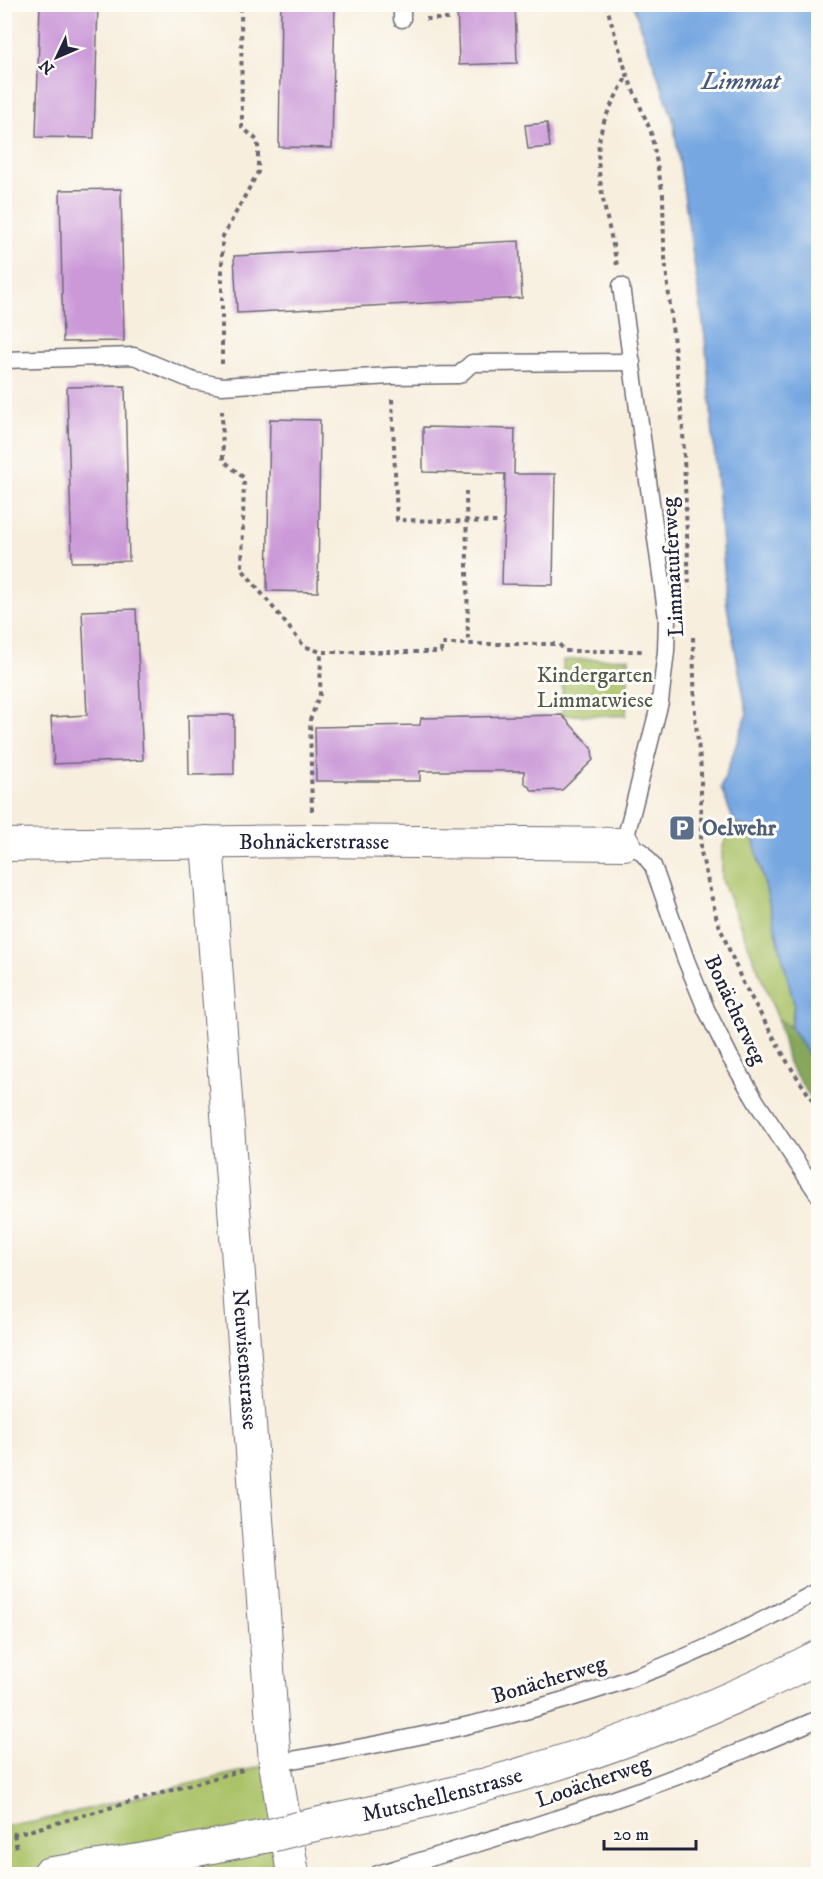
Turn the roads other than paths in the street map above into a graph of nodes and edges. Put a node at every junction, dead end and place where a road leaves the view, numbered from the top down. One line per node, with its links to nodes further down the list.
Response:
1 (621, 286): 3 (lane)
2 (4, 360): 3 (lane)
3 (632, 362): 5 (lane)
4 (207, 842): 5 (street, Bohnäckerstrasse); 6 (street, Bohnäckerstrasse); 11 (street, Neuwisenstrasse)
5 (624, 843): 7 (lane, Bonächerweg)
6 (4, 845)
7 (819, 1194)
8 (819, 1591): 11 (lane, Bonächerweg)
9 (819, 1658): 12 (main road, Mutschellenstrasse)
10 (819, 1719): 14 (lane, Looächerweg)
11 (275, 1763): 13 (street, Neuwisenstrasse)
12 (49, 1875)
13 (293, 1875)
14 (378, 1875)

